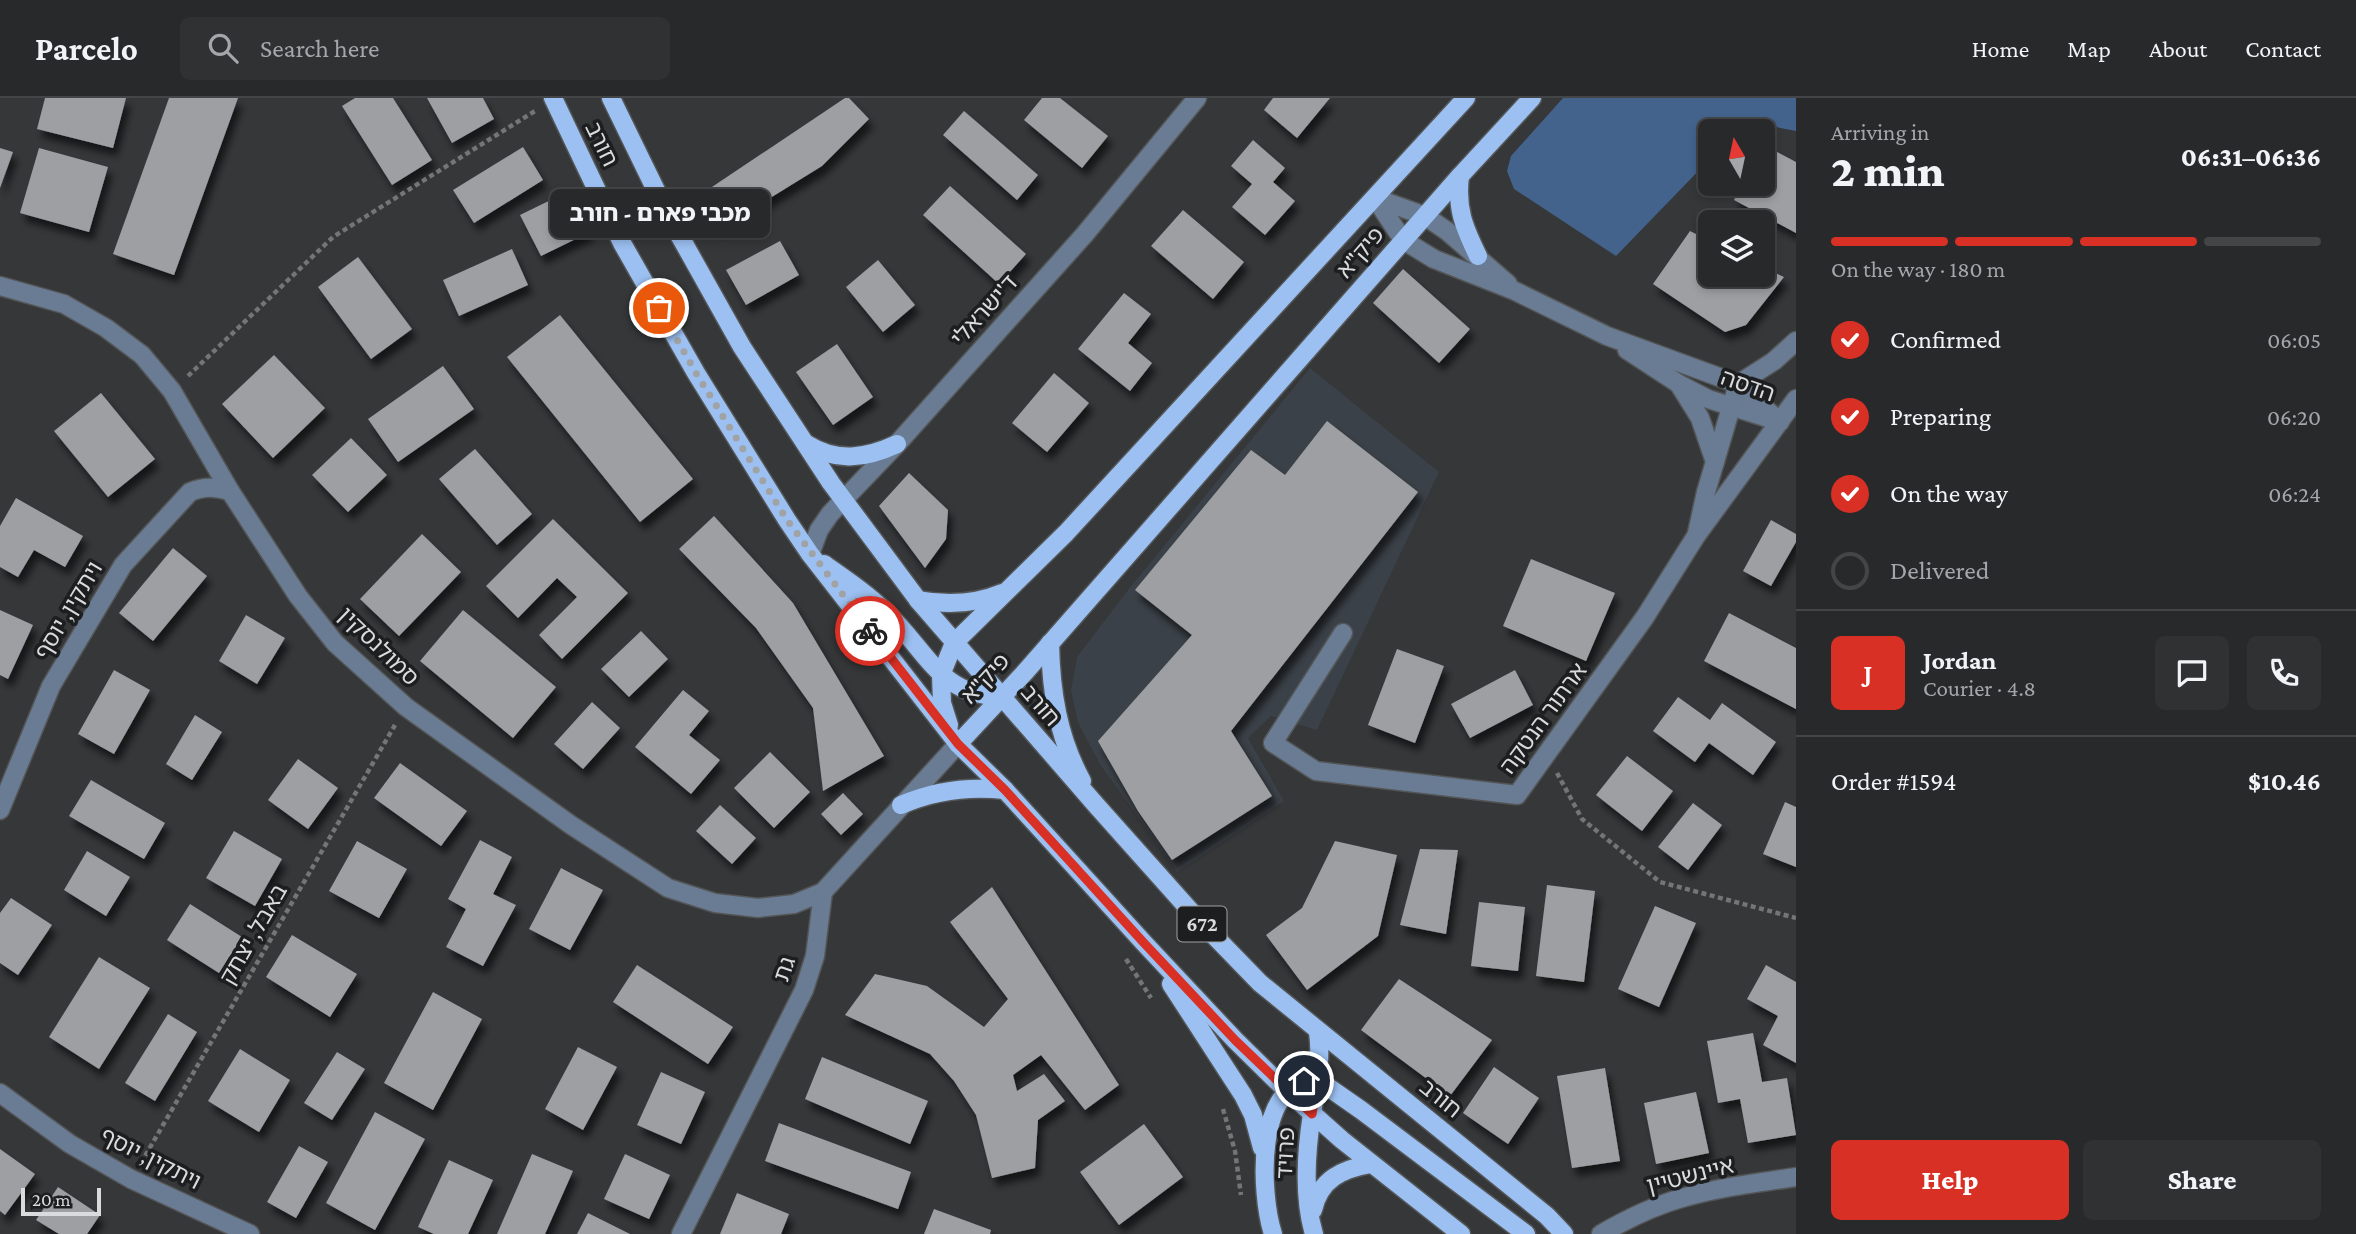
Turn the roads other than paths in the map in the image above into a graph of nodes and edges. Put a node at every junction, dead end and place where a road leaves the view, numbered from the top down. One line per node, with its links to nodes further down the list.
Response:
1 (611, 98): 20 (main road, חורב / 672)
2 (1197, 98): 21 (street, ד'ישראלי)
3 (1466, 98): 7 (main road, פיק"א)
4 (1531, 98): 6 (main road, פיק"א)
5 (553, 99): 26 (main road, חורב / 672)
6 (1460, 176): 8 (main road, פיק"א); 10 (main road)
7 (1375, 198): 8 (street, הדסה); 9 (street, הדסה); 27 (main road, פיק"א)
8 (1424, 216): 9 (main road, פיק"א); 10 (street, הדסה)
9 (1403, 240): 12 (street, הדסה); 31 (main road, פיק"א)
10 (1478, 256): 12 (street, הדסה)
11 (0, 286): 23 (street, סמולנסקין)
12 (1516, 291): 13 (street, הדסה)
13 (1607, 336): 15 (street, הדסה); 16 (street, הדסה)
14 (1796, 341): 16 (street)
15 (1679, 384): 18 (street, הדסה); 22 (street)
16 (1738, 384): 18 (street, ארתור הנטקה); 19 (street, הדסה)
17 (1796, 399): 19 (street, ארתור הנטקה)
18 (1731, 406): 19 (street, הדסה); 22 (street, ארתור הנטקה)
19 (1780, 422): 25 (street, ארתור הנטקה)
20 (803, 442): 21 (main road); 24 (main road, חורב / 672)
21 (897, 444): 24 (street, ד'ישראלי)
22 (1714, 462): 25 (street, ארתור הנטקה)
23 (230, 491): 38 (street, ויתקין, יוסף); 39 (street, סמולנסקין)
24 (843, 499): 26 (street, ד'ישראלי); 28 (main road, חורב / 672)
25 (1696, 536): 29 (street, ארתור הנטקה)
26 (810, 554): 32 (main road); 34 (main road, חורב / 672)
27 (1008, 590): 28 (main road); 30 (main road, פיק"א)
28 (918, 600): 30 (main road, חורב / 672)
29 (1343, 633)
30 (954, 643): 32 (main road, פיק"א); 33 (main road, חורב / 672)
31 (1050, 643): 33 (main road, פיק"א); 37 (main road)
32 (941, 676): 33 (main road); 34 (main road, פיק"א)
33 (1001, 696): 34 (main road, פיק"א); 37 (main road, חורב / 672)
34 (958, 744): 35 (main road, חורב / 672); 36 (street)
35 (1005, 790): 36 (main road); 40 (main road, חורב / 672)
36 (901, 805): 39 (street)
37 (1096, 805): 41 (main road, חורב / 672)
38 (0, 810)
39 (823, 892): 51 (street, גת)
40 (1144, 943): 43 (main road, חורב / 672); 47 (main road)
41 (1318, 1032): 42 (main road, פרויד); 55 (main road, חורב / 672)
42 (1318, 1080): 43 (main road); 45 (main road, פרויד); 54 (main road)
43 (1287, 1091): 45 (main road, חורב / 672); 47 (main road, פרויד)
44 (0, 1093): 50 (street, ויתקין, יוסף)
45 (1312, 1114): 46 (main road, חורב / 672); 49 (main road, פרויד)
46 (1371, 1164): 49 (main road); 53 (main road, חורב / 672)
47 (1265, 1165): 52 (main road, פרויד)
48 (1796, 1177): 56 (street, איינשטיין)
49 (1312, 1228)
50 (250, 1234)
51 (681, 1234)
52 (1273, 1234)
53 (1461, 1234)
54 (1525, 1234)
55 (1564, 1234)
56 (1601, 1234)

